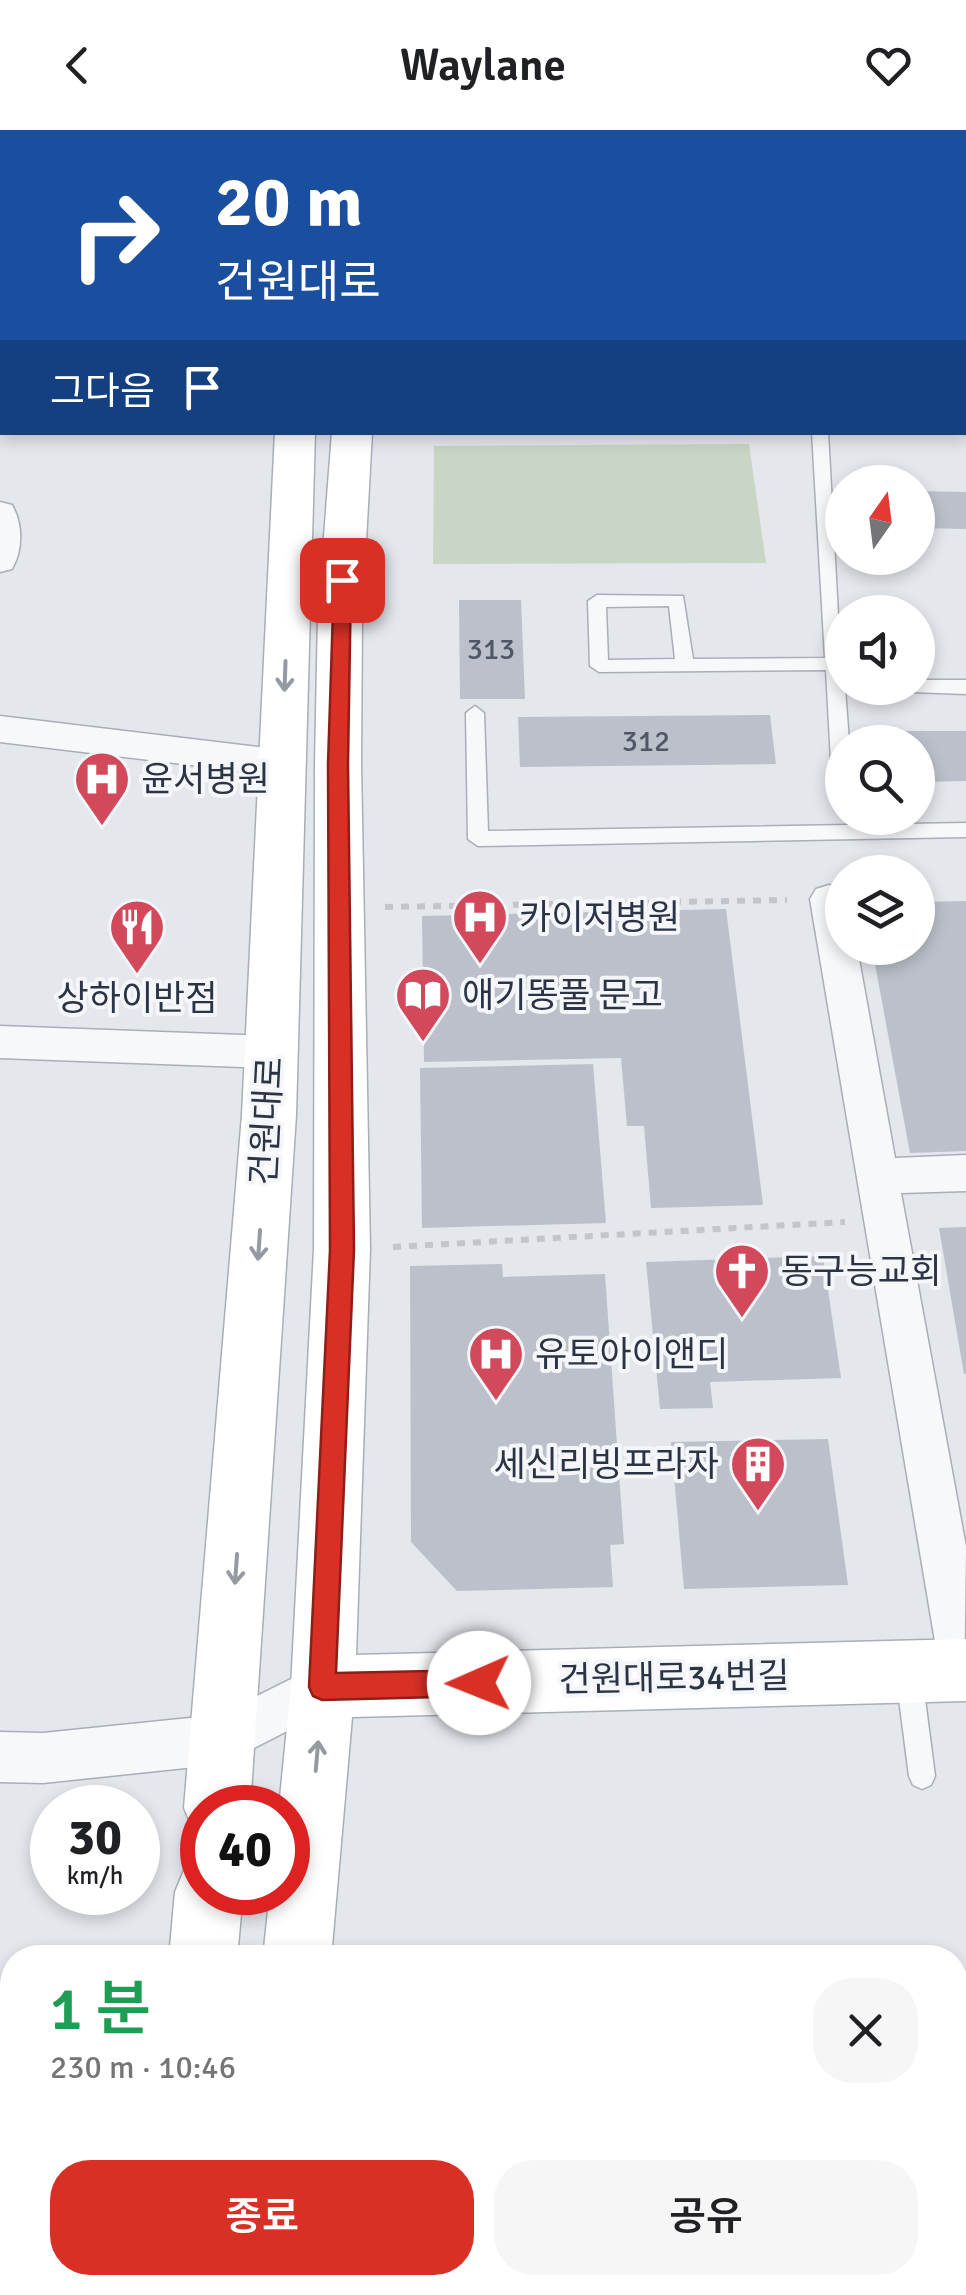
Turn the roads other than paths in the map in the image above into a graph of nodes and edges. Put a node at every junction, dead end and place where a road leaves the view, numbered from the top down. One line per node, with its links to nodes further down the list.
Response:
1 (295, 435): 13 (street, 건원대로, one-way to 13)
2 (352, 435): 23 (street, 건원대로)
3 (820, 435): 6 (lane)
4 (0, 513): 5 (street)
5 (0, 561)
6 (833, 595)
7 (825, 664): 8 (lane)
8 (685, 666): 8 (lane)
9 (935, 686): 10 (lane)
10 (966, 687)
11 (475, 714): 14 (lane)
12 (0, 729): 13 (street)
13 (282, 762): 19 (street, 건원대로)
14 (825, 826)
15 (935, 829): 16 (lane)
16 (966, 830)
17 (841, 965): 21 (street)
18 (0, 1042): 19 (street)
19 (271, 1052): 24 (street, 건원대로, one-way to 24)
20 (966, 1174): 21 (street)
21 (878, 1176): 22 (street)
22 (946, 1671): 23 (street, 건원대로34번길); 26 (lane)
23 (322, 1687): 24 (street); 30 (street, 건원대로, one-way to 23)
24 (224, 1739): 25 (street); 27 (street, 건원대로)
25 (0, 1758)
26 (922, 1776)
27 (219, 1785)
28 (207, 1915): 29 (street)
29 (204, 1945)
30 (297, 1945)

